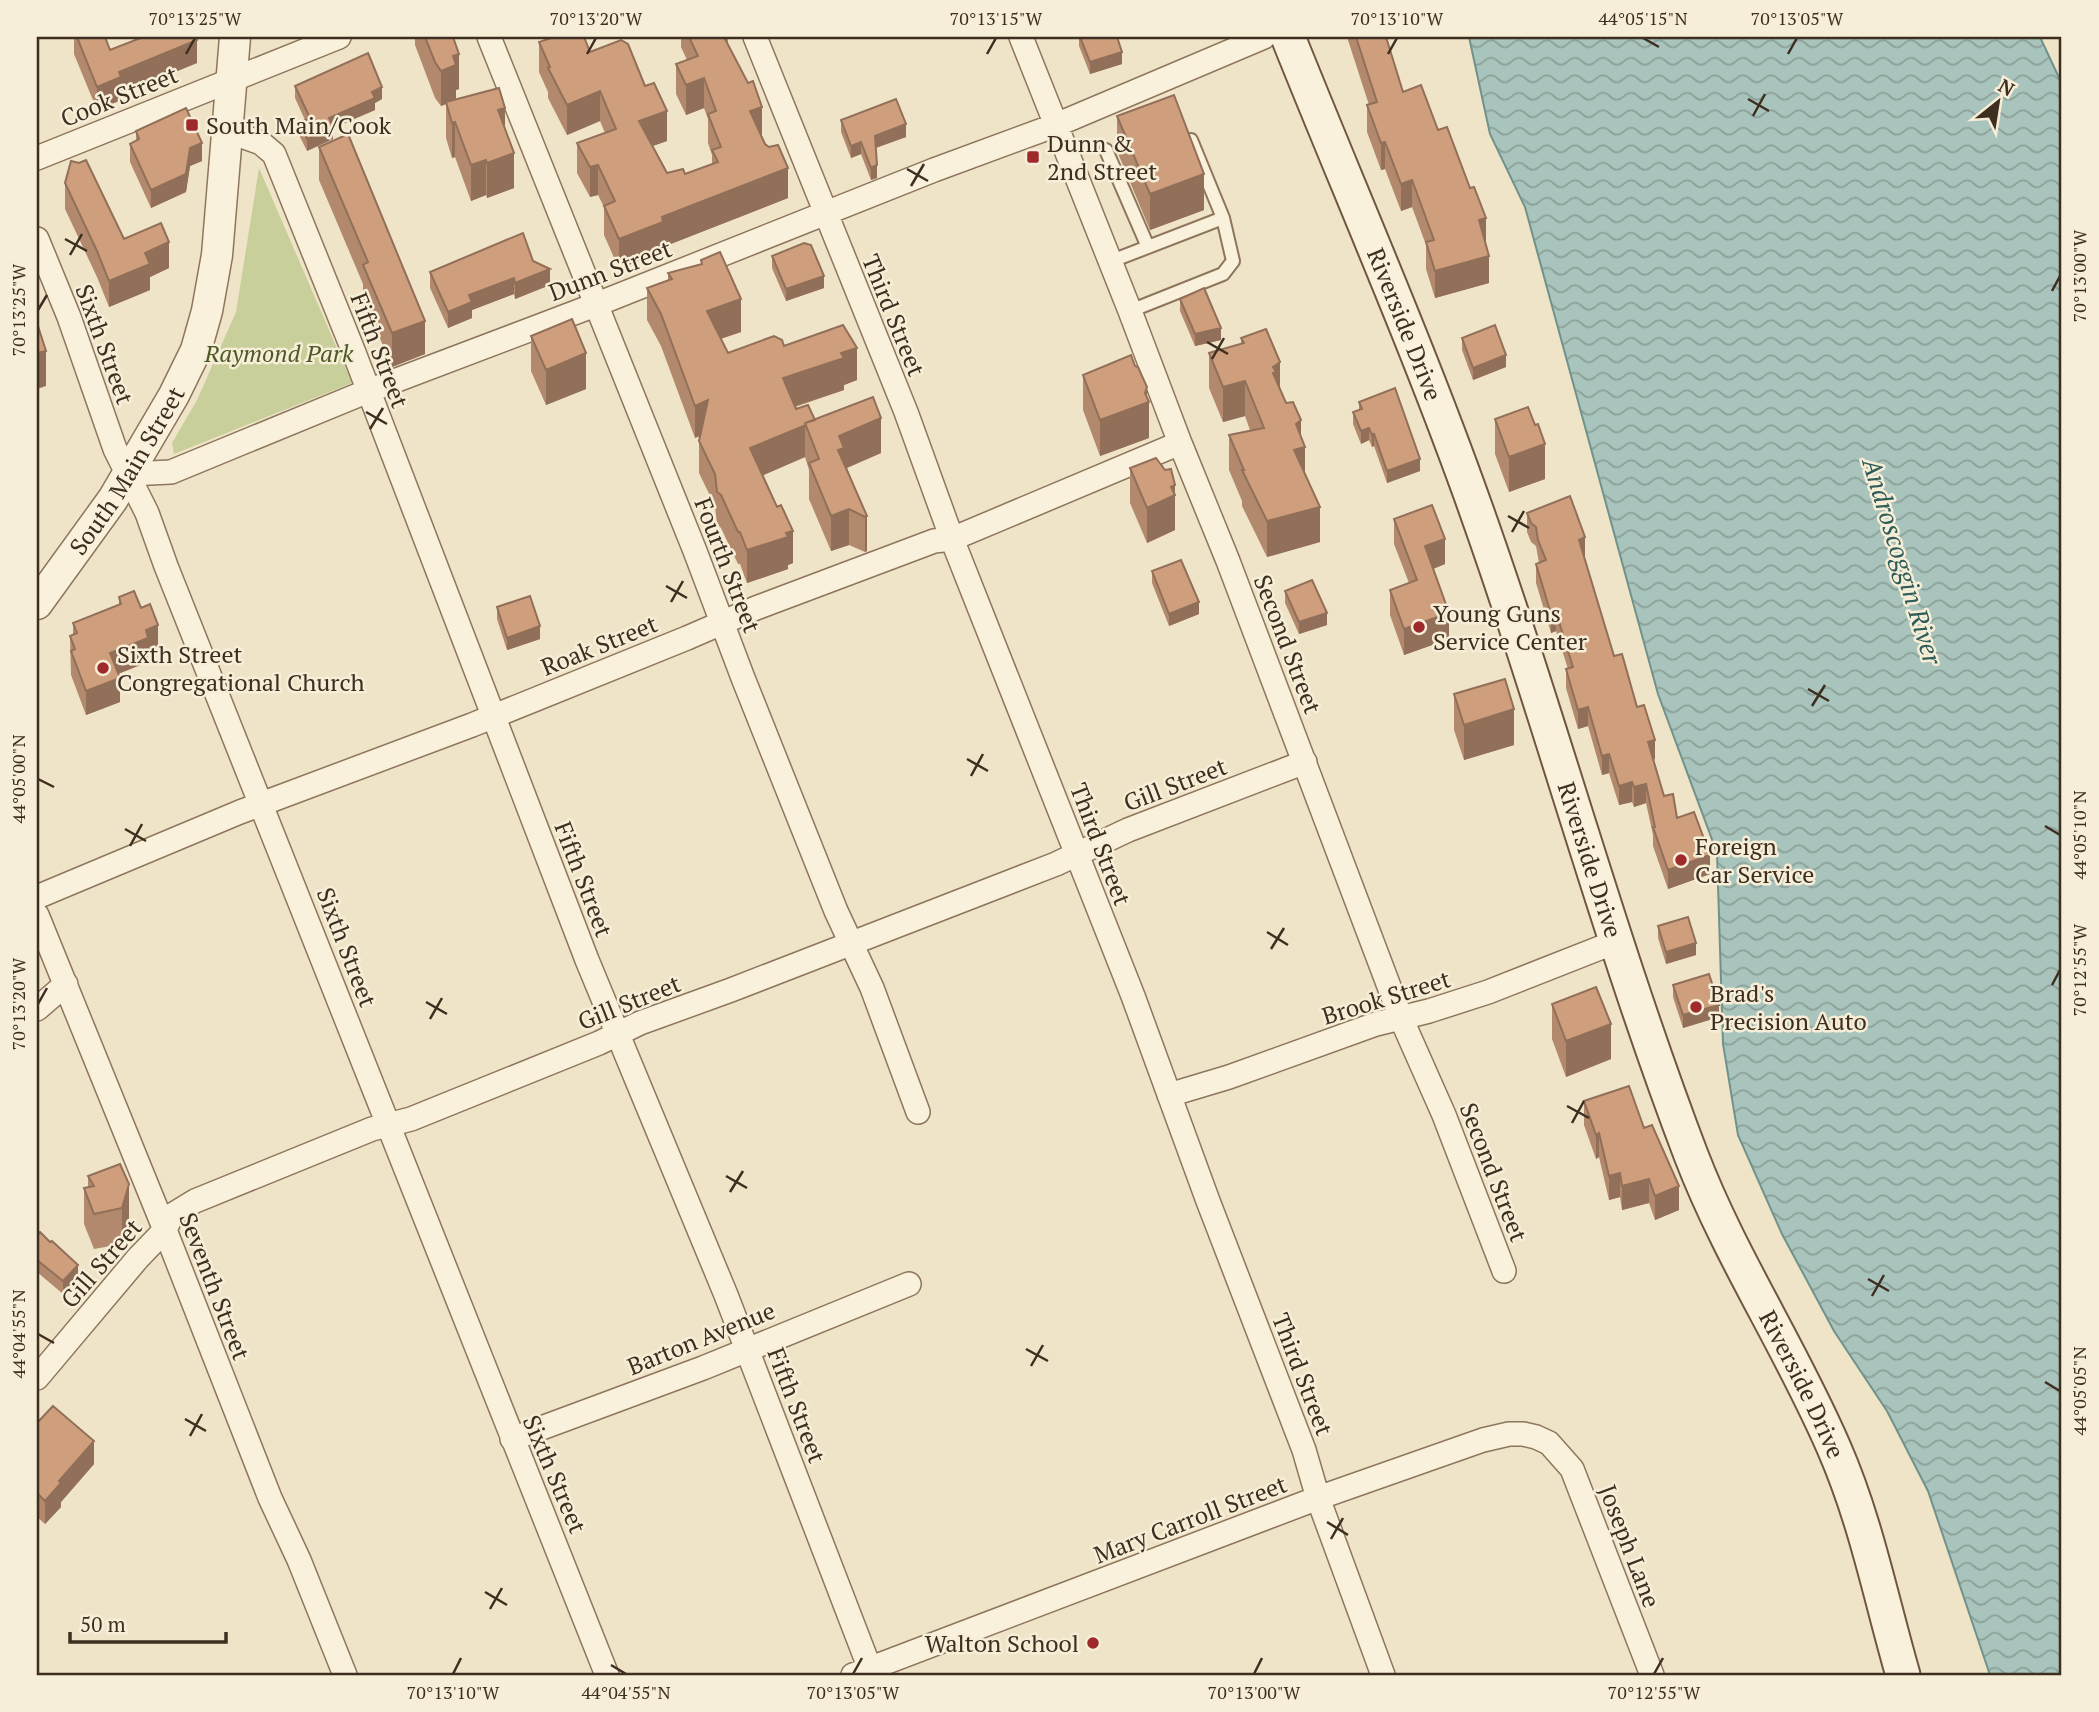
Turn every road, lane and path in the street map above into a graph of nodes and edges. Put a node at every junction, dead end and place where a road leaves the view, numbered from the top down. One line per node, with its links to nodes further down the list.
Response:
1 (235, 37): 8 (street, South Main Street)
2 (339, 37): 8 (street, Cook Street)
3 (489, 37): 19 (street, Fourth Street)
4 (755, 37): 14 (street, Third Street)
5 (1021, 37): 9 (street, Second Street)
6 (1264, 37): 9 (street, Dunn Street)
7 (1288, 37): 33 (main road, Riverside Drive)
8 (232, 78): 10 (street, South Main Street); 13 (street, Cook Street)
9 (1056, 125): 14 (street, Dunn Street); 18 (street, Second Street)
10 (228, 131): 21 (street, Fifth Street); 23 (street, South Main Street)
11 (1191, 140): 15 (lane)
12 (1106, 150): 17 (lane)
13 (37, 158)
14 (825, 213): 19 (street, Dunn Street); 24 (street, Third Street)
15 (1223, 218): 17 (lane); 20 (lane)
16 (37, 239): 23 (street, Sixth Street)
17 (1148, 247): 18 (lane)
18 (1109, 262): 20 (street, Second Street)
19 (595, 305): 21 (street, Dunn Street); 26 (street, Fourth Street)
20 (1130, 311): 22 (street, Second Street)
21 (368, 391): 23 (street, Dunn Street); 27 (street, Fifth Street)
22 (1180, 443): 24 (street, Roak Street); 28 (street, Second Street)
23 (128, 474): 25 (street, South Main Street); 29 (street, Sixth Street)
24 (952, 539): 26 (street, Roak Street); 30 (street, Third Street)
25 (37, 604)
26 (722, 623): 27 (street, Roak Street); 34 (street, Fourth Street)
27 (494, 716): 29 (street, Roak Street); 38 (street, Fifth Street)
28 (1305, 762): 30 (street, Gill Street); 37 (street, Second Street)
29 (262, 804): 31 (street, Roak Street); 41 (street, Sixth Street)
30 (1076, 853): 34 (street, Gill Street); 39 (street, Third Street)
31 (37, 897)
32 (37, 915): 35 (street, Seventh Street)
33 (1615, 942): 37 (street, Brook Street); 55 (main road, Riverside Drive)
34 (851, 943): 38 (street, Gill Street); 40 (street, Fourth Street)
35 (66, 984): 36 (street); 42 (street, Seventh Street)
36 (37, 1009)
37 (1401, 1018): 39 (street, Brook Street); 43 (street, Second Street)
38 (618, 1034): 41 (street, Gill Street); 45 (street, Fifth Street)
39 (1169, 1095): 49 (street, Third Street)
40 (918, 1112)
41 (388, 1125): 42 (street, Gill Street); 47 (street, Sixth Street)
42 (165, 1230): 46 (street, Gill Street); 51 (street, Seventh Street)
43 (1504, 1271)
44 (909, 1284): 45 (street, Barton Avenue)
45 (747, 1349): 47 (street, Barton Avenue); 50 (street, Fifth Street)
46 (37, 1378)
47 (512, 1439): 52 (street, Sixth Street)
48 (1549, 1443): 49 (street, Mary Carroll Street); 54 (street, Joseph Lane)
49 (1318, 1498): 50 (street, Mary Carroll Street); 53 (street, Third Street)
50 (862, 1672)
51 (345, 1675)
52 (607, 1675)
53 (1383, 1675)
54 (1652, 1675)
55 (1903, 1675)

